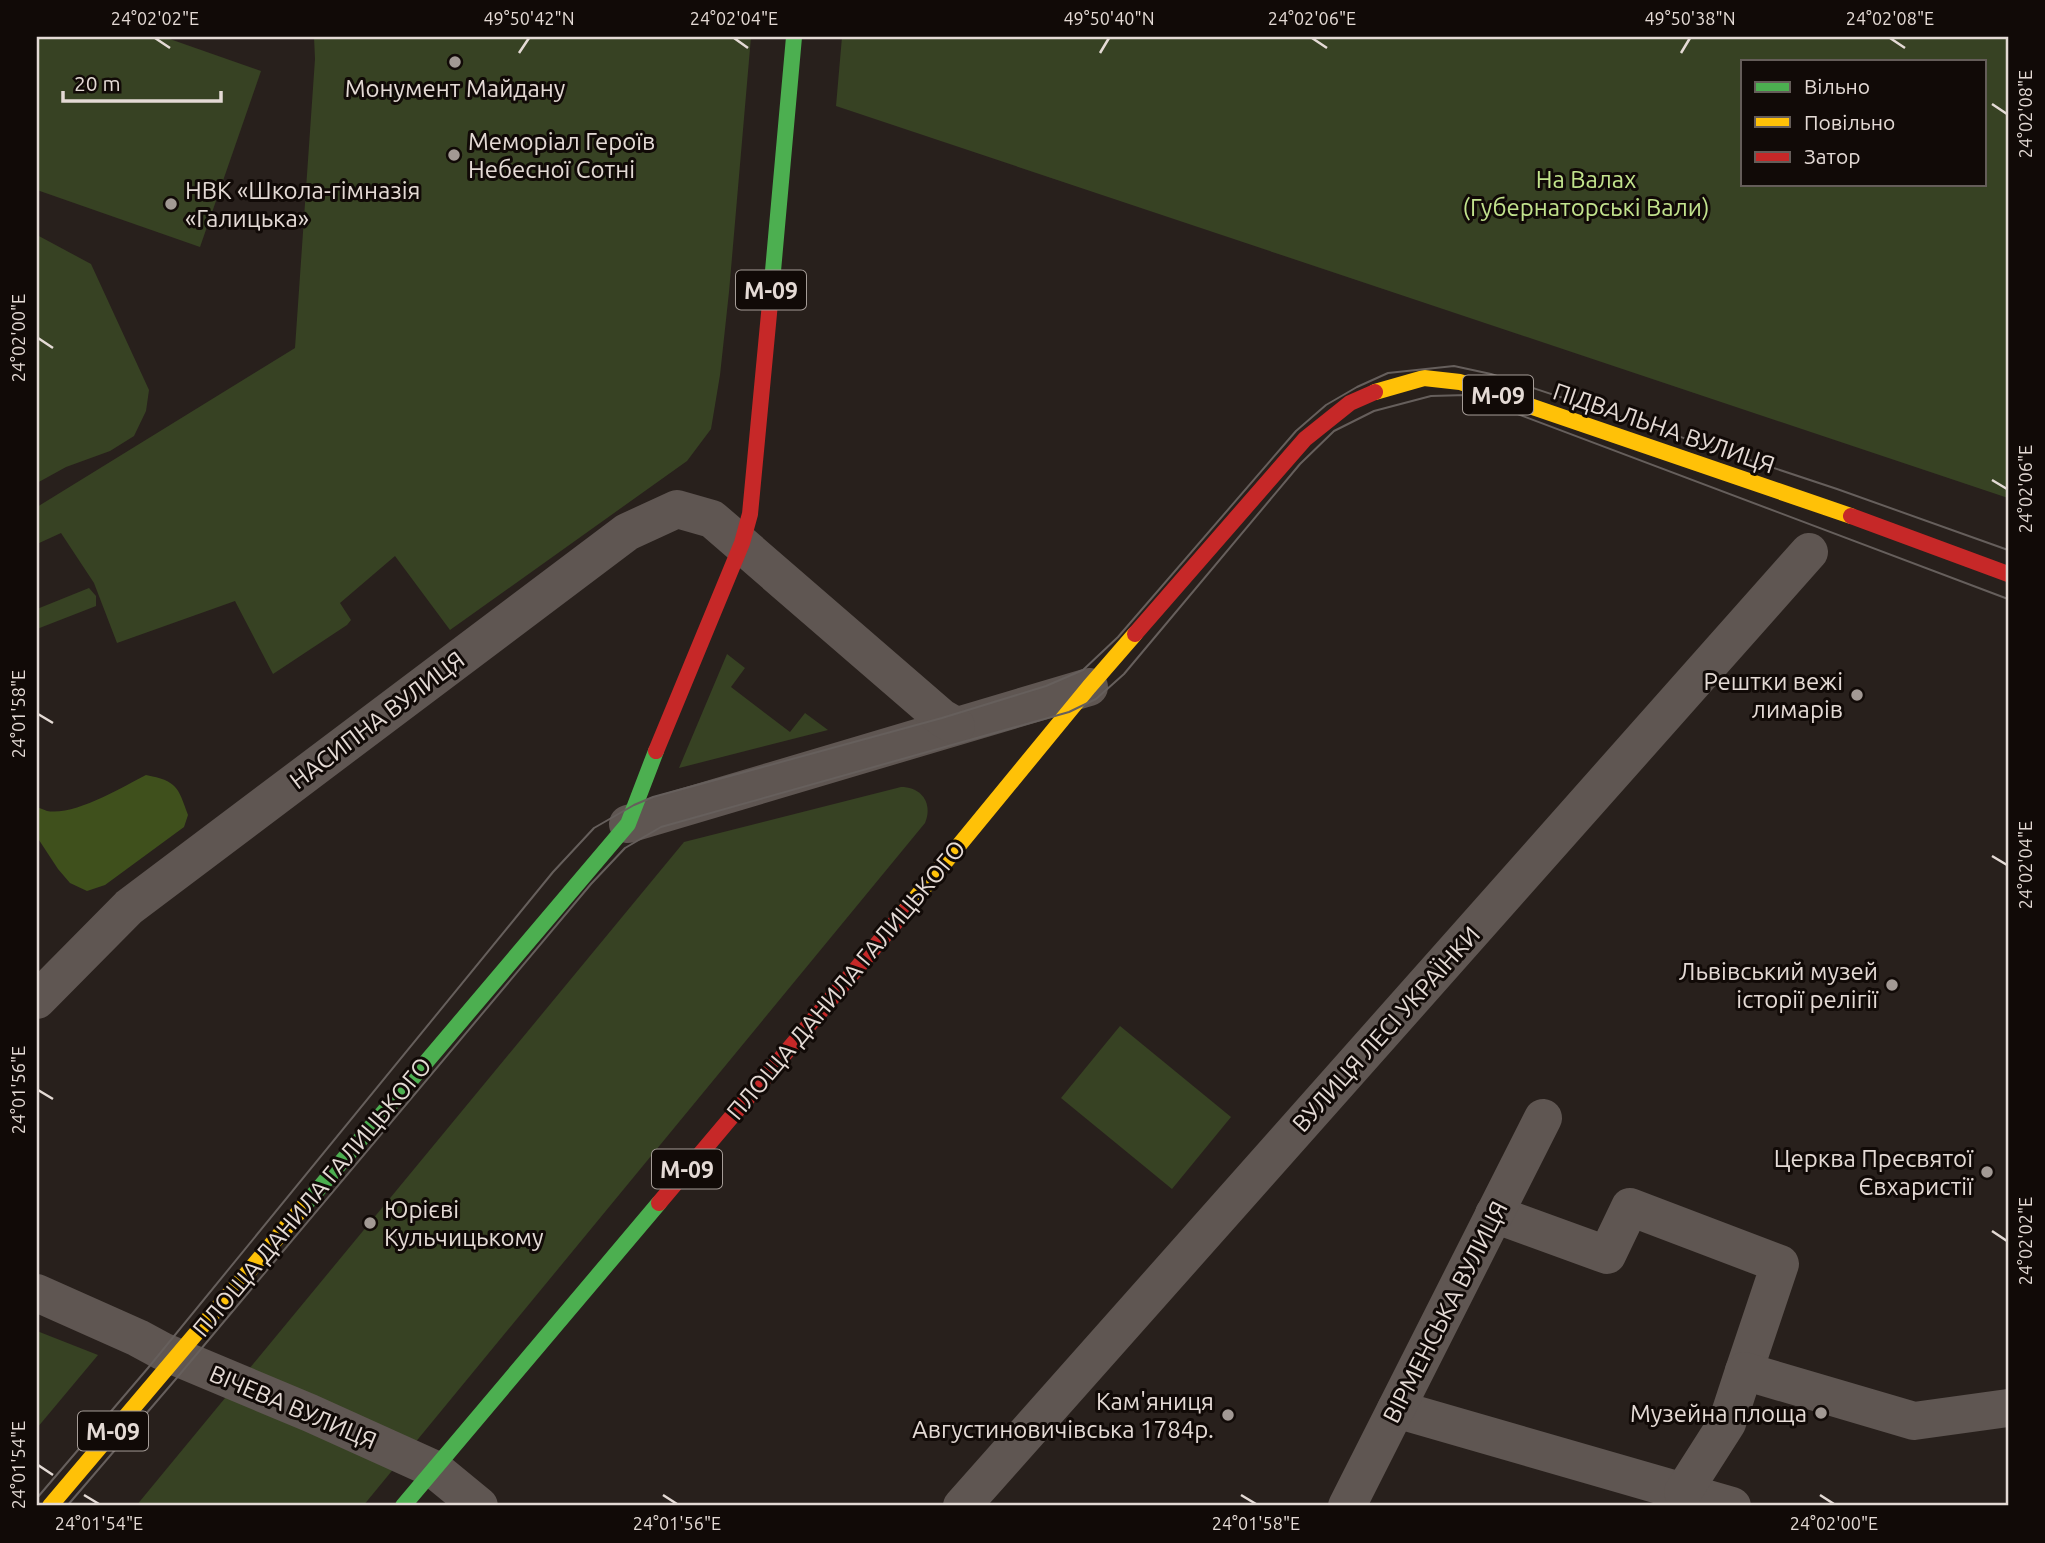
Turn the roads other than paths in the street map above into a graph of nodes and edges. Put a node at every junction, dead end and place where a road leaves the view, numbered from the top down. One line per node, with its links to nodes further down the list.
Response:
1 (794, 37): 2 (main road, М-09)
2 (742, 543): 6 (street); 7 (main road, ПЛОЩА ДАНИЛА ГАЛИЦЬКОГО / М-09); 8 (street, НАСИПНА ВУЛИЦЯ)
3 (1809, 552): 21 (street, ВУЛИЦЯ ЛЕСІ УКРАЇНКИ)
4 (2008, 574): 5 (main road, ПІДВАЛЬНА ВУЛИЦЯ / М-09)
5 (1089, 687): 6 (street); 16 (main road, ПЛОЩА ДАНИЛА ГАЛИЦЬКОГО / М-09)
6 (956, 726): 7 (street)
7 (628, 824): 12 (main road, ПЛОЩА ДАНИЛА ГАЛИЦЬКОГО / М-09)
8 (37, 1000)
9 (1544, 1118): 10 (street, ВІРМЕНСЬКА ВУЛИЦЯ)
10 (1494, 1214): 13 (street); 15 (street, ВІРМЕНСЬКА ВУЛИЦЯ)
11 (37, 1293): 12 (street, ВІЧЕВА ВУЛИЦЯ)
12 (177, 1357): 16 (street, ВІЧЕВА ВУЛИЦЯ); 18 (main road, ПЛОЩА ДАНИЛА ГАЛИЦЬКОГО / М-09)
13 (1744, 1371): 14 (street); 17 (street)
14 (2008, 1408)
15 (1396, 1409): 17 (street); 22 (street, ВІРМЕНСЬКА ВУЛИЦЯ)
16 (434, 1469): 19 (main road, ПЛОЩА ДАНИЛА ГАЛИЦЬКОГО / М-09); 20 (street, ВІЧЕВА ВУЛИЦЯ)
17 (1683, 1492): 23 (street)
18 (50, 1506)
19 (403, 1506)
20 (479, 1506)
21 (962, 1506)
22 (1348, 1506)
23 (1732, 1506)

